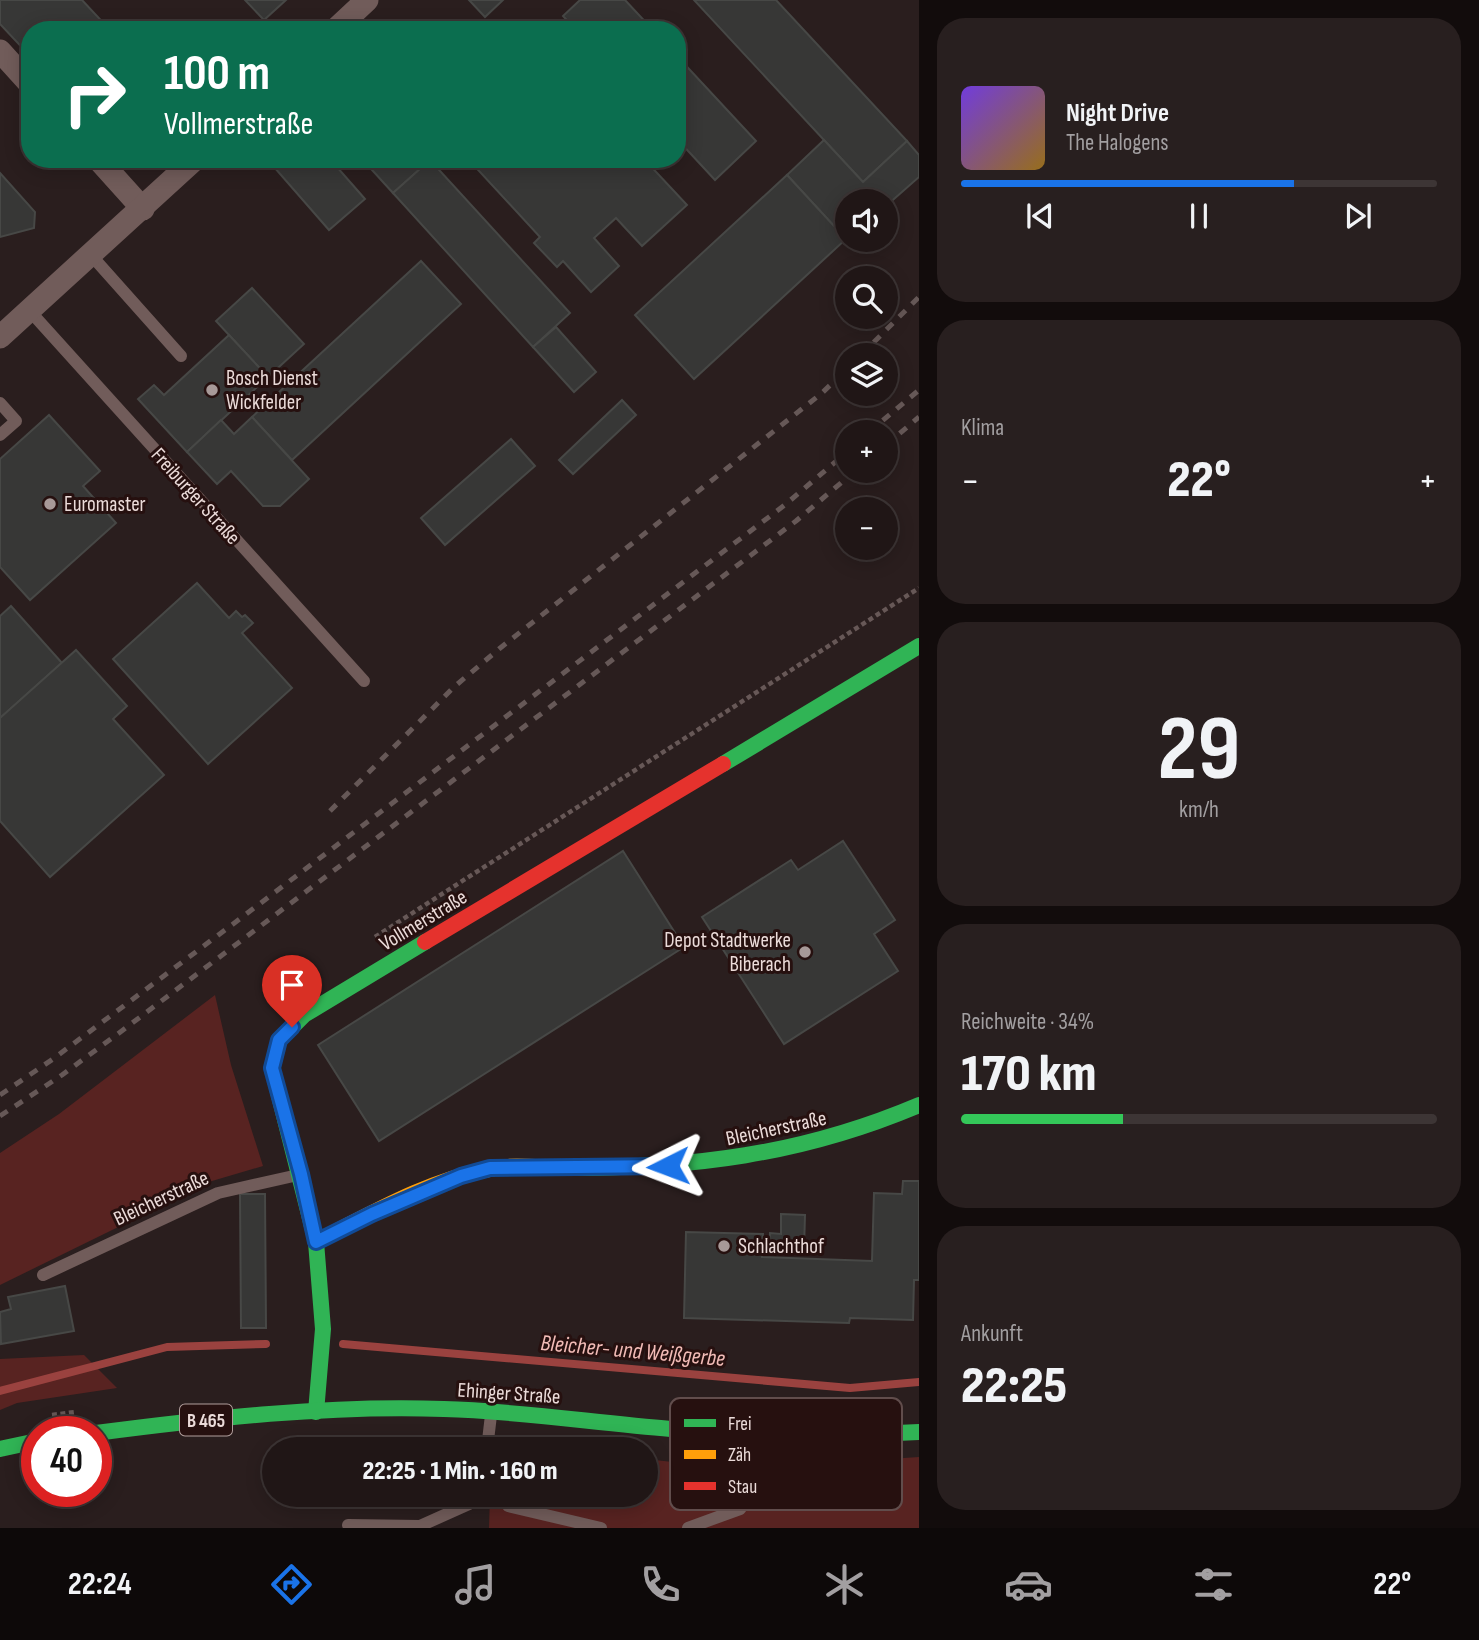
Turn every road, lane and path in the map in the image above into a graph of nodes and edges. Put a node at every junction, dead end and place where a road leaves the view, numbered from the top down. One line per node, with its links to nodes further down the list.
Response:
1 (367, 0): 2 (street)
2 (344, 21)
3 (0, 51): 4 (street)
4 (21, 74)
5 (106, 168): 7 (street)
6 (185, 168): 7 (street)
7 (143, 208): 8 (street)
8 (91, 256): 9 (street); 11 (lane)
9 (29, 310): 10 (street); 16 (lane, Freiburger Straße)
10 (0, 337)
11 (181, 356)
12 (0, 403): 13 (lane)
13 (0, 435)
14 (919, 588): 17 (path)
15 (919, 646): 19 (street, Vollmerstraße)
16 (364, 681)
17 (369, 944)
18 (919, 1105): 20 (street, Bleicherstraße)
19 (301, 1174): 20 (street, Vollmerstraße); 21 (lane, Bleicherstraße)
20 (316, 1242): 23 (street, Vollmerstraße)
21 (43, 1275)
22 (491, 1411): 23 (street, Ehinger Straße / B 465); 24 (street, Ehinger Straße / B 465); 26 (lane)
23 (316, 1412): 25 (street, Ehinger Straße / B 465)
24 (670, 1429)
25 (112, 1431)
26 (488, 1437)
27 (21, 1444): 28 (street)
28 (0, 1449)
29 (462, 1507): 32 (lane)
30 (512, 1507): 33 (lane)
31 (737, 1510): 34 (lane)
32 (348, 1525)
33 (601, 1528)
34 (688, 1528)

